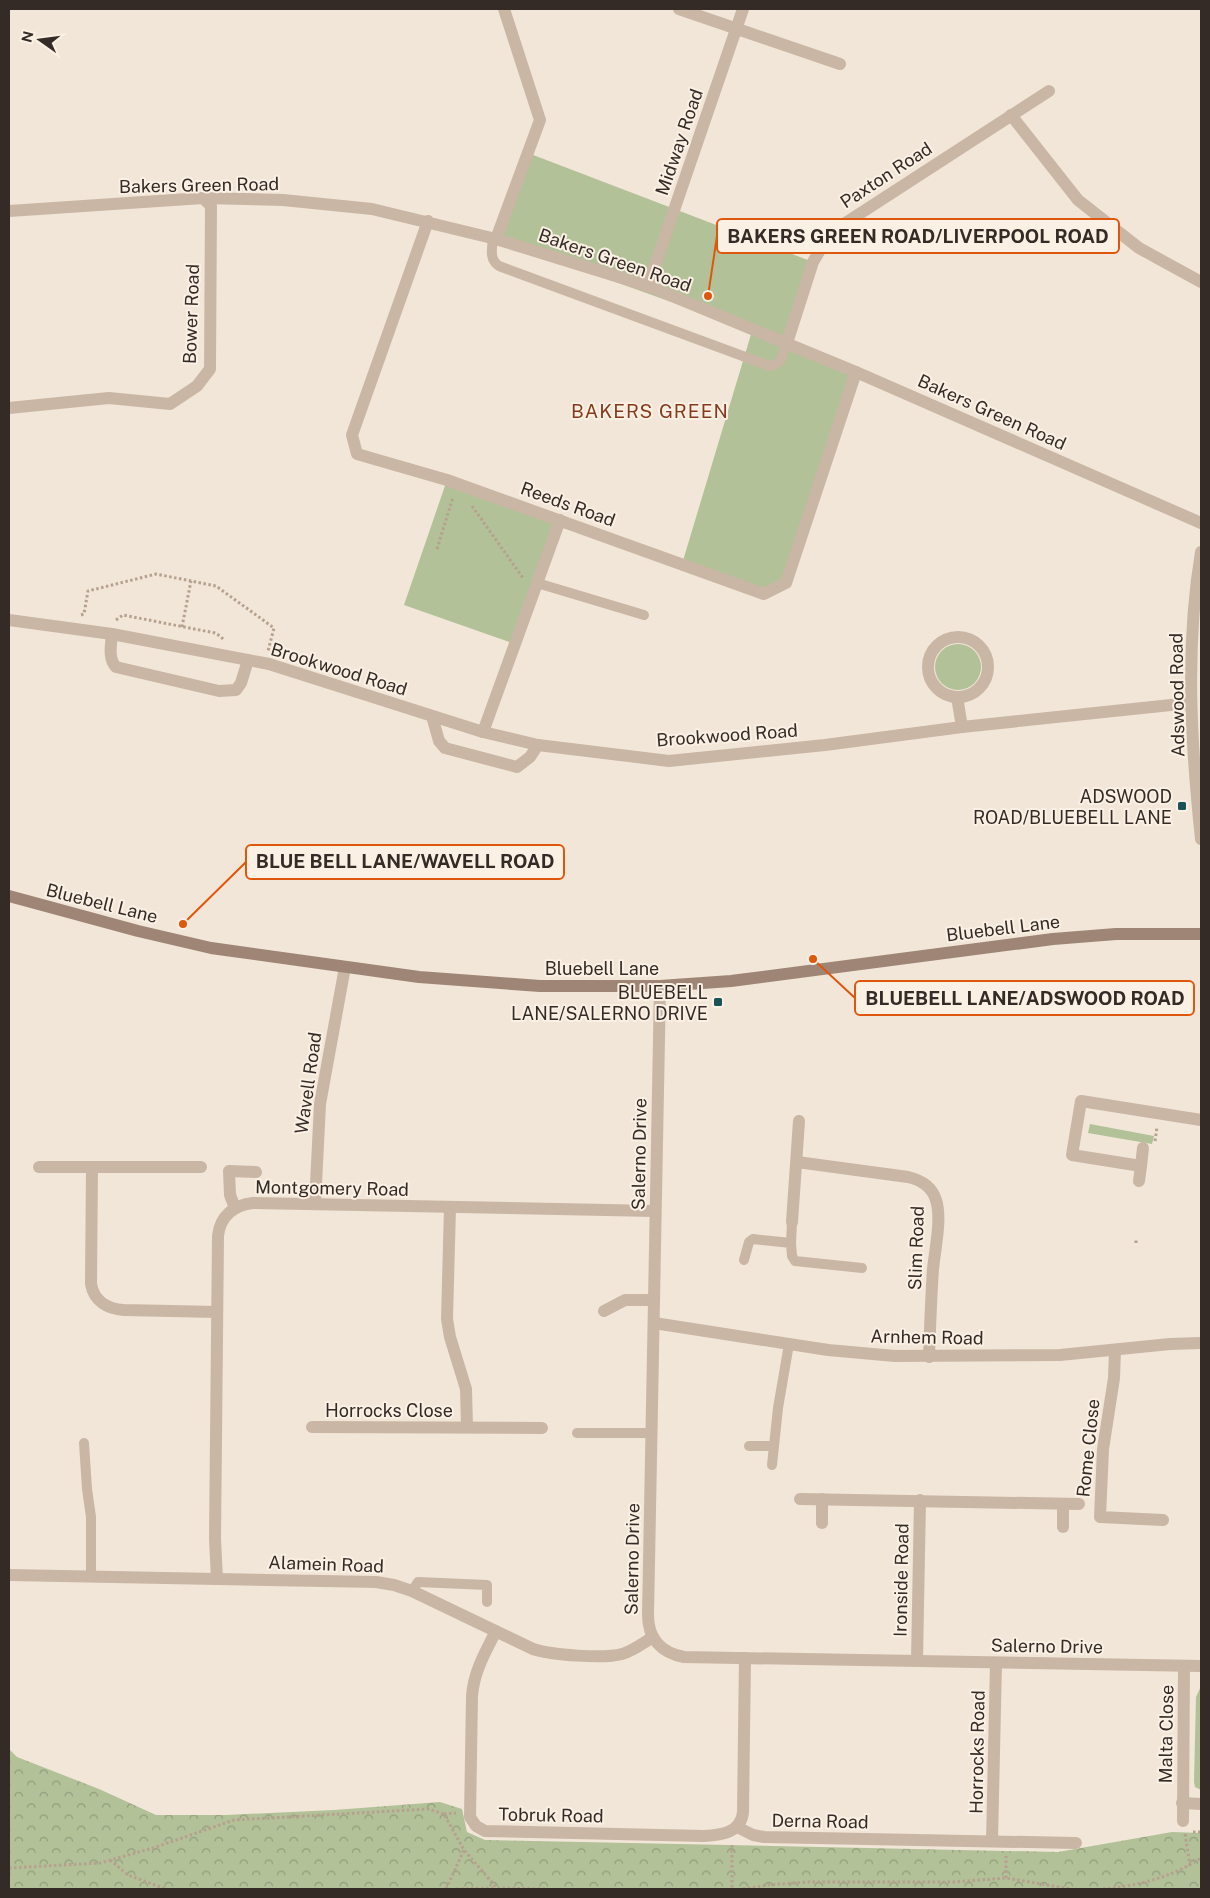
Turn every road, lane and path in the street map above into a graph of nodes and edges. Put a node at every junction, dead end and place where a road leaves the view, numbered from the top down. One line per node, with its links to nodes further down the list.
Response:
1 (504, 9): 11 (street)
2 (679, 9): 4 (street)
3 (743, 9): 4 (street, Midway Road)
4 (737, 28): 5 (street); 13 (street, Midway Road)
5 (840, 64)
6 (1049, 91): 7 (street, Paxton Road)
7 (1011, 115): 12 (street); 14 (street, Paxton Road)
8 (203, 198): 9 (street, Bakers Green Road); 10 (street, Bakers Green Road); 16 (street, Bower Road)
9 (9, 211)
10 (428, 222): 11 (street, Bakers Green Road); 17 (street, Reeds Road)
11 (494, 238): 13 (street, Bakers Green Road); 14 (lane)
12 (1201, 282)
13 (648, 286): 14 (street, Bakers Green Road)
14 (787, 343): 15 (street, Bakers Green Road)
15 (856, 372): 18 (street, Reeds Road); 19 (street, Bakers Green Road)
16 (9, 408)
17 (456, 483): 18 (street, Reeds Road); 20 (path); 23 (path)
18 (560, 520): 23 (street)
19 (1201, 523)
20 (437, 549)
21 (1201, 560): 35 (street, Adswood Road)
22 (191, 581): 25 (path); 27 (path); 31 (path)
23 (536, 588): 24 (lane); 38 (street)
24 (644, 615)
25 (76, 617)
26 (9, 620): 28 (street, Brookwood Road)
27 (182, 627): 28 (path); 29 (path)
28 (112, 628): 32 (street, Brookwood Road); 32 (street, Brookwood Road)
29 (233, 643)
30 (259, 648): 31 (path)
31 (268, 650): 33 (path)
32 (248, 660): 33 (street, Brookwood Road)
33 (264, 663): 36 (street, Brookwood Road)
34 (956, 697): 34 (street); 37 (street)
35 (1190, 704): 37 (street, Brookwood Road); 40 (street, Adswood Road)
36 (432, 716): 38 (street, Brookwood Road); 39 (street)
37 (962, 727): 39 (street, Brookwood Road)
38 (483, 732): 39 (street, Brookwood Road)
39 (538, 745)
40 (1201, 839)
41 (9, 896): 43 (street, Bluebell Lane)
42 (1201, 934): 44 (street, Bluebell Lane)
43 (345, 967): 44 (street, Bluebell Lane); 56 (street, Wavell Road)
44 (660, 986): 59 (street, Salerno Drive)
45 (1160, 1113): 46 (street); 48 (path); 52 (street)
46 (1201, 1120)
47 (799, 1121): 49 (street)
48 (1143, 1148): 52 (street)
49 (797, 1162): 60 (street); 71 (street, Slim Road)
50 (92, 1166): 51 (street); 53 (street); 65 (street)
51 (201, 1166)
52 (1141, 1166): 55 (street)
53 (38, 1167)
54 (256, 1172): 58 (street)
55 (1138, 1181)
56 (315, 1204): 57 (street, Montgomery Road); 58 (street, Montgomery Road)
57 (450, 1207): 59 (street, Montgomery Road); 72 (street, Horrocks Close)
58 (235, 1208): 65 (street, Montgomery Road)
59 (655, 1211): 64 (street, Salerno Drive)
60 (792, 1222): 61 (lane)
61 (791, 1243): 62 (lane); 63 (lane)
62 (744, 1260)
63 (862, 1268)
64 (654, 1300): 66 (street); 67 (street, Salerno Drive)
65 (218, 1312): 91 (street, Montgomery Road)
66 (604, 1312)
67 (654, 1323): 69 (street, Arnhem Road); 75 (street, Salerno Drive)
68 (1201, 1343): 70 (street, Arnhem Road)
69 (789, 1344): 71 (street, Arnhem Road); 79 (lane)
70 (1115, 1350): 71 (street, Arnhem Road); 86 (street, Rome Close)
71 (929, 1357)
72 (466, 1427): 73 (street, Horrocks Close); 74 (street, Horrocks Close)
73 (312, 1428)
74 (542, 1428)
75 (651, 1433): 76 (lane); 95 (street, Salerno Drive)
76 (577, 1434)
77 (84, 1443): 90 (lane)
78 (749, 1446): 79 (lane)
79 (774, 1446): 80 (lane)
80 (772, 1465)
81 (800, 1499): 82 (street, Ironside Road)
82 (822, 1499): 83 (street, Ironside Road); 87 (street)
83 (920, 1500): 84 (street, Ironside Road); 97 (street, Ironside Road)
84 (1063, 1504): 85 (street, Ironside Road); 88 (street)
85 (1079, 1504)
86 (1163, 1520)
87 (822, 1523)
88 (1063, 1527)
89 (9, 1575): 90 (street, Alamein Road)
90 (91, 1577): 91 (street, Alamein Road)
91 (217, 1579): 92 (street, Alamein Road)
92 (412, 1592): 93 (lane); 94 (street, Alamein Road)
93 (487, 1602)
94 (496, 1631): 95 (street, Alamein Road); 104 (street, Tobruk Road)
95 (653, 1637): 96 (street, Salerno Drive)
96 (745, 1658): 97 (street, Salerno Drive); 104 (street)
97 (917, 1661): 98 (street, Salerno Drive)
98 (996, 1663): 99 (street, Salerno Drive); 105 (street, Horrocks Road)
99 (1184, 1666): 100 (street, Salerno Drive); 101 (street, Malta Close)
100 (1201, 1666)
101 (1182, 1803): 102 (street, Malta Close); 103 (street, Malta Close)
102 (1201, 1804)
103 (1183, 1821): 111 (path)
104 (734, 1829): 105 (street, Derna Road); 119 (path)
105 (992, 1841): 106 (street, Derna Road)
106 (1007, 1842): 107 (street, Derna Road); 113 (path)
107 (1076, 1843)
108 (464, 1850): 110 (path); 114 (path); 116 (path)
109 (1201, 1858): 111 (path)
110 (110, 1860): 112 (path); 115 (path)
111 (1190, 1866): 122 (path)
112 (9, 1868)
113 (1006, 1878): 120 (path); 121 (path)
114 (496, 1888): 117 (path); 118 (path)
115 (166, 1889)
116 (446, 1889)
117 (456, 1889)
118 (548, 1889)
119 (732, 1889)
120 (743, 1889)
121 (1071, 1889)
122 (1103, 1889)

